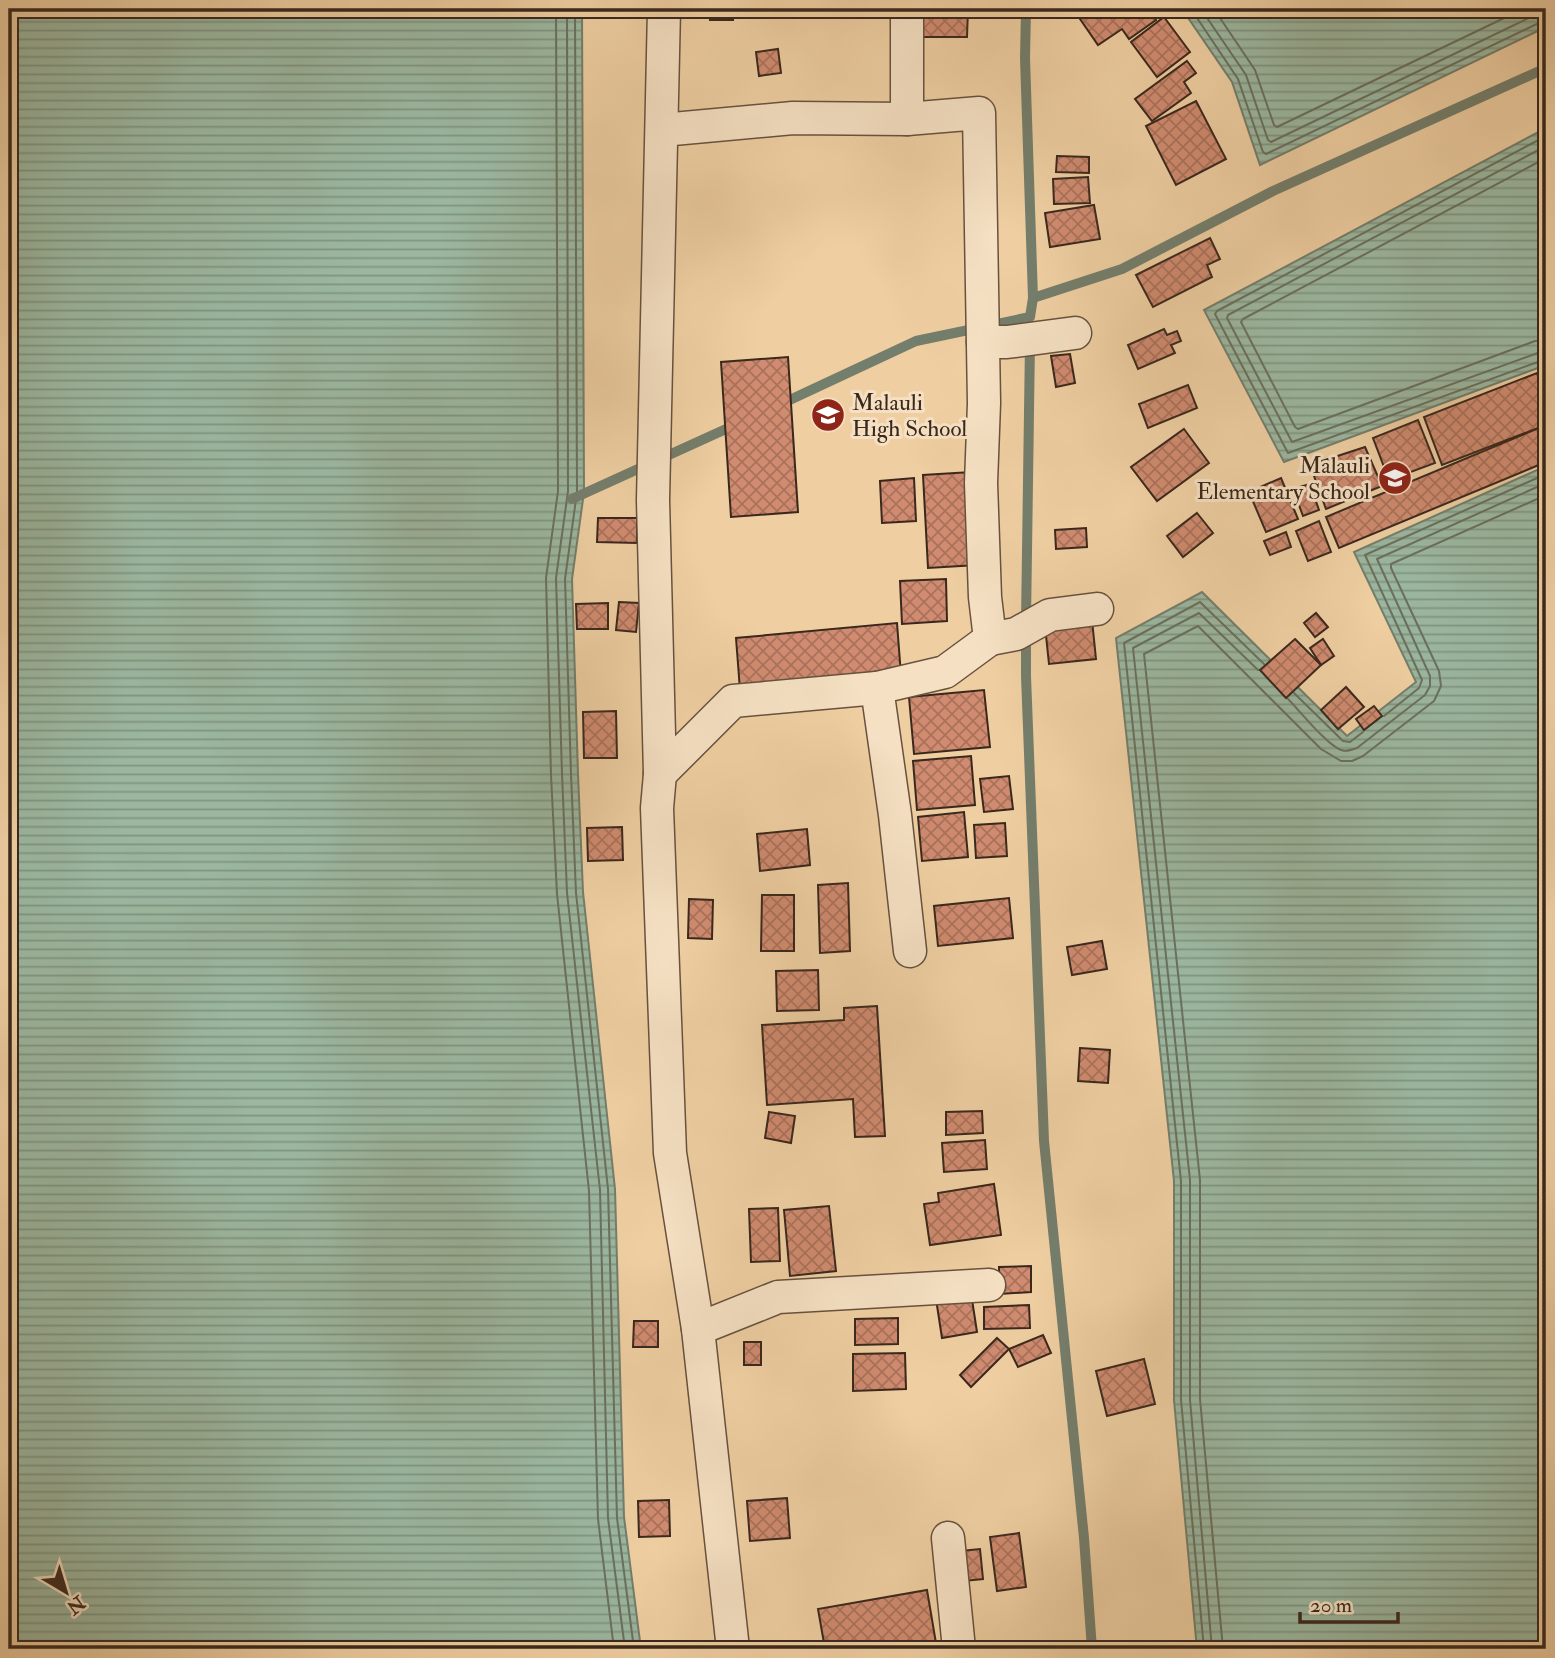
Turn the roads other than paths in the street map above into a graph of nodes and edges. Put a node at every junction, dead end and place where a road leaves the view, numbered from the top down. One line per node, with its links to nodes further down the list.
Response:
1 (664, 9): 4 (street)
2 (907, 9): 3 (street)
3 (907, 119): 4 (street); 5 (street)
4 (662, 131): 10 (street)
5 (989, 331): 6 (street); 8 (street)
6 (1075, 333)
7 (1097, 608): 8 (street)
8 (1003, 637): 9 (street)
9 (877, 688): 10 (street); 11 (street)
10 (660, 774): 13 (street)
11 (910, 951)
12 (989, 1285): 13 (street)
13 (698, 1329): 15 (street)
14 (948, 1538): 16 (street)
15 (733, 1649)
16 (959, 1649)

